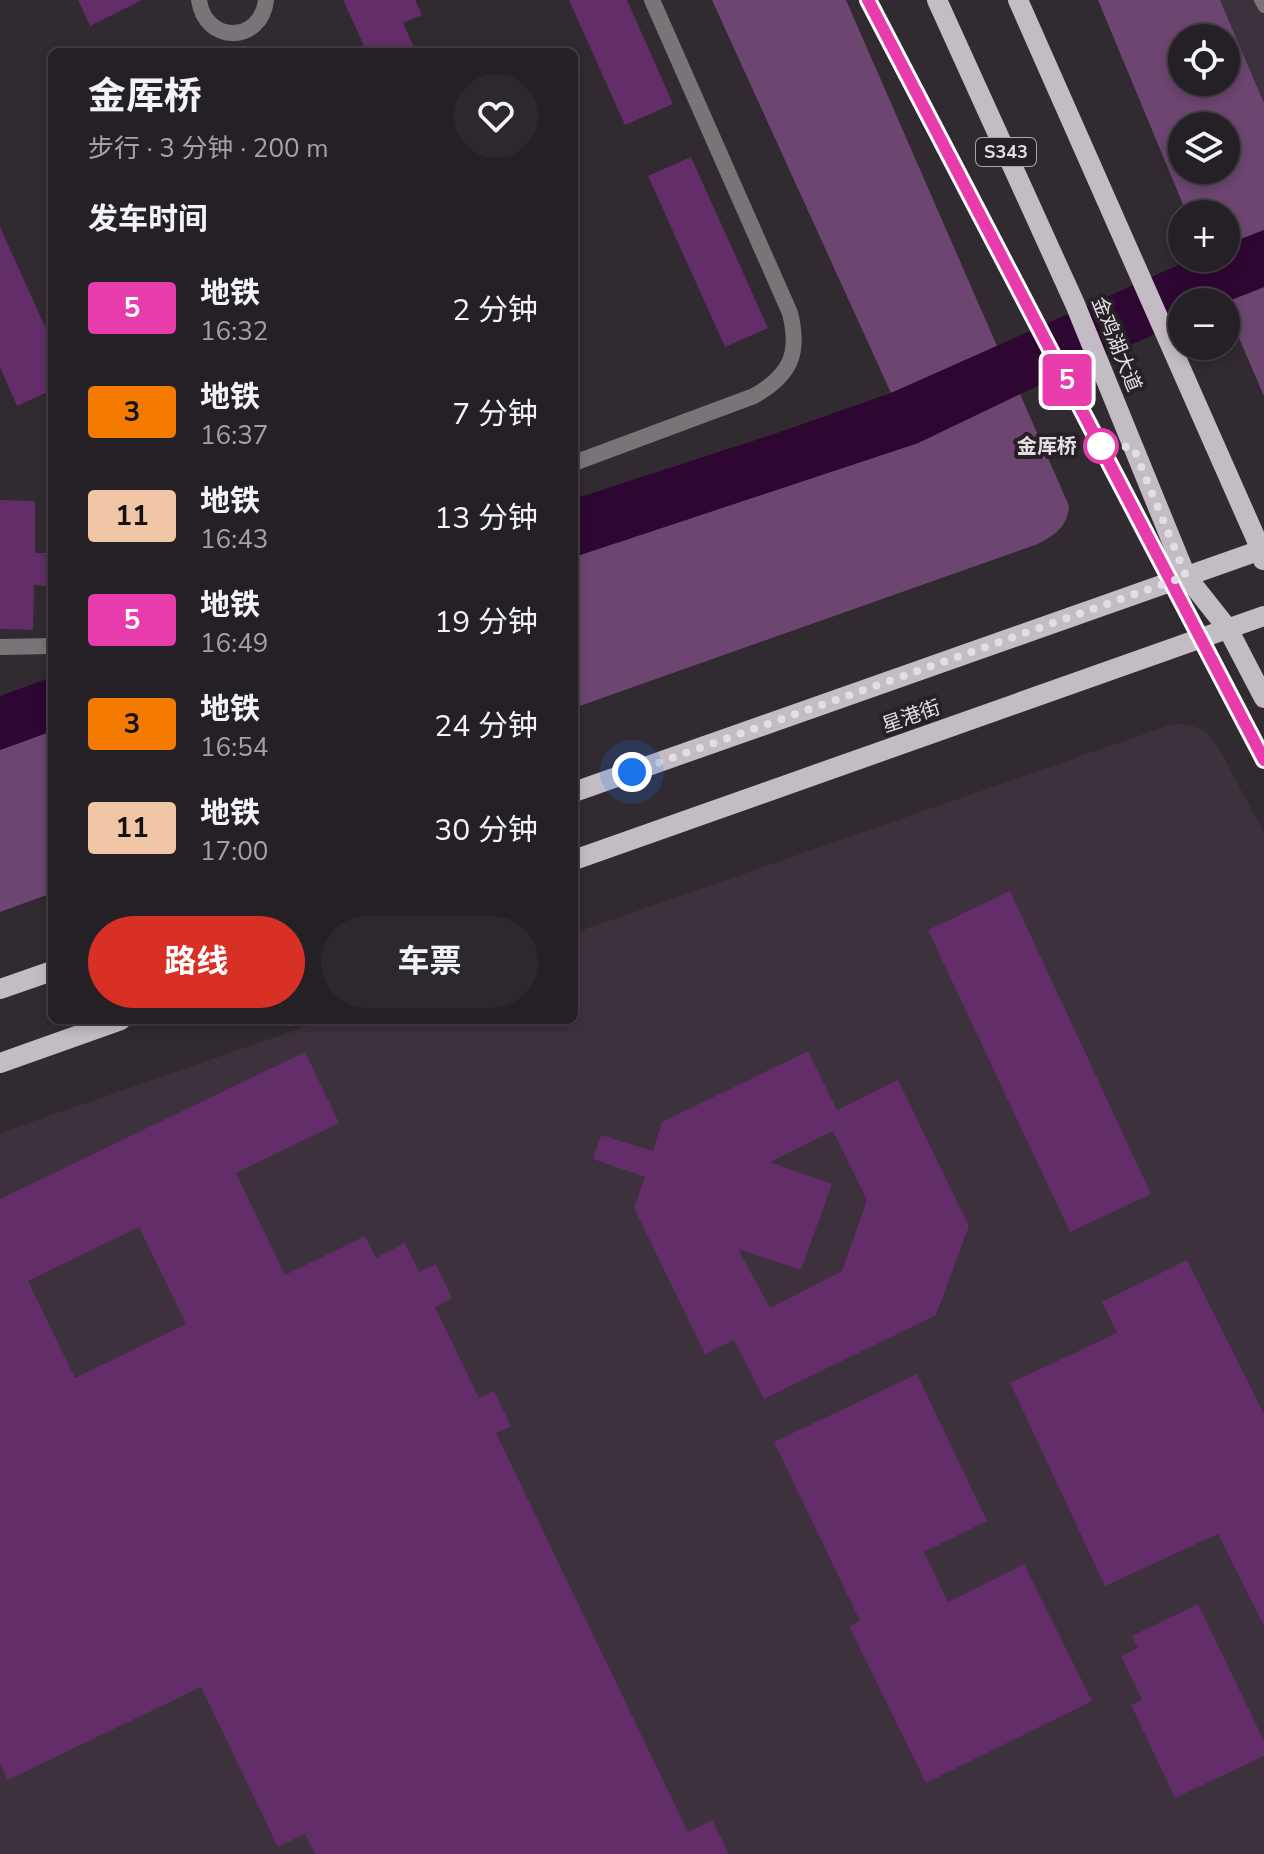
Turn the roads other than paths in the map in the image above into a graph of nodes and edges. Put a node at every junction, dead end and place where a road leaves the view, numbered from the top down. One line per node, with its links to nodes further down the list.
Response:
1 (199, 0): 2 (street)
2 (266, 0)
3 (652, 0): 8 (street)
4 (937, 0): 10 (main road, 金鸡湖大道 / S343)
5 (1018, 0): 9 (main road)
6 (1260, 0): 7 (lane)
7 (1264, 7)
8 (578, 462)
9 (1263, 554): 10 (main road, 星港街)
10 (1186, 576): 12 (main road, 金鸡湖大道 / S343); 16 (main road, 星港街)
11 (1264, 616): 12 (main road, 星港街)
12 (1228, 629): 15 (main road, 金鸡湖大道 / S343); 17 (main road, 星港街)
13 (48, 646): 14 (street)
14 (0, 647)
15 (1264, 698)
16 (578, 791)
17 (578, 859)
18 (48, 972): 19 (main road)
19 (0, 989)
20 (110, 1024): 21 (main road)
21 (0, 1063)

